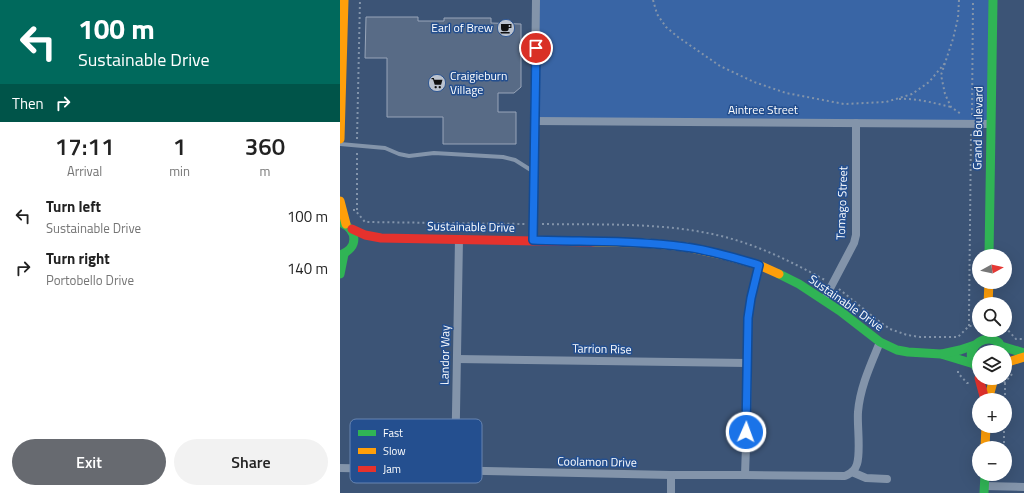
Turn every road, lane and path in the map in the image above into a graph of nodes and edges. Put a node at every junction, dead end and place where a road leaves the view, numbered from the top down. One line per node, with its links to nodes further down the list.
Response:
1 (344, 0): 15 (street)
2 (360, 0): 17 (path)
3 (536, 0): 12 (street)
4 (653, 0): 9 (path)
5 (959, 0): 8 (path)
6 (973, 0): 11 (path)
7 (993, 0): 14 (street, Grand Boulevard)
8 (945, 63): 9 (path); 10 (path)
9 (895, 100): 10 (path)
10 (951, 107): 11 (path)
11 (971, 120): 13 (street, Aintree Street); 14 (street, Aintree Street); 31 (path)
12 (535, 121): 13 (street, Aintree Street); 18 (street)
13 (856, 123): 30 (street, Tomago Street)
14 (990, 124): 26 (street, Grand Boulevard)
15 (340, 139)
16 (340, 144): 17 (lane)
17 (357, 146): 18 (lane); 20 (path)
18 (534, 172): 24 (street)
19 (340, 201): 21 (street)
20 (358, 213)
21 (346, 225): 22 (street, Sustainable Drive); 25 (street)
22 (381, 238): 23 (street, Sustainable Drive); 25 (street, Sustainable Drive)
23 (459, 239): 24 (street, Sustainable Drive); 43 (street, Landor Way)
24 (533, 240): 28 (street, Sustainable Drive)
25 (353, 245): 27 (street)
26 (989, 249)
27 (342, 255): 29 (street)
28 (759, 265): 30 (street, Sustainable Drive); 46 (street)
29 (340, 274)
30 (824, 300): 35 (street, Sustainable Drive)
31 (969, 326)
32 (1012, 335): 34 (path)
33 (979, 337): 36 (street)
34 (1024, 339)
35 (880, 342): 41 (street, Sustainable Drive); 52 (street)
36 (976, 343): 37 (street); 41 (street, Sustainable Drive)
37 (999, 345)
38 (972, 349): 44 (street)
39 (1012, 350): 40 (street)
40 (1024, 353)
41 (941, 354): 47 (street, Sustainable Drive)
42 (1024, 358): 45 (street)
43 (457, 359): 46 (street, Tarrion Rise); 48 (street, Landor Way)
44 (972, 360)
45 (1012, 361)
46 (748, 363): 54 (street)
47 (972, 368)
48 (456, 419)
49 (340, 468): 50 (street, Coolamon Drive)
50 (350, 468)
51 (482, 472): 53 (street, Coolamon Drive)
52 (852, 472): 54 (street, Coolamon Drive); 55 (street)
53 (671, 475): 54 (street, Coolamon Drive); 58 (street)
54 (745, 475)
55 (886, 480)
56 (1024, 486): 57 (street)
57 (984, 489)
58 (671, 493)

